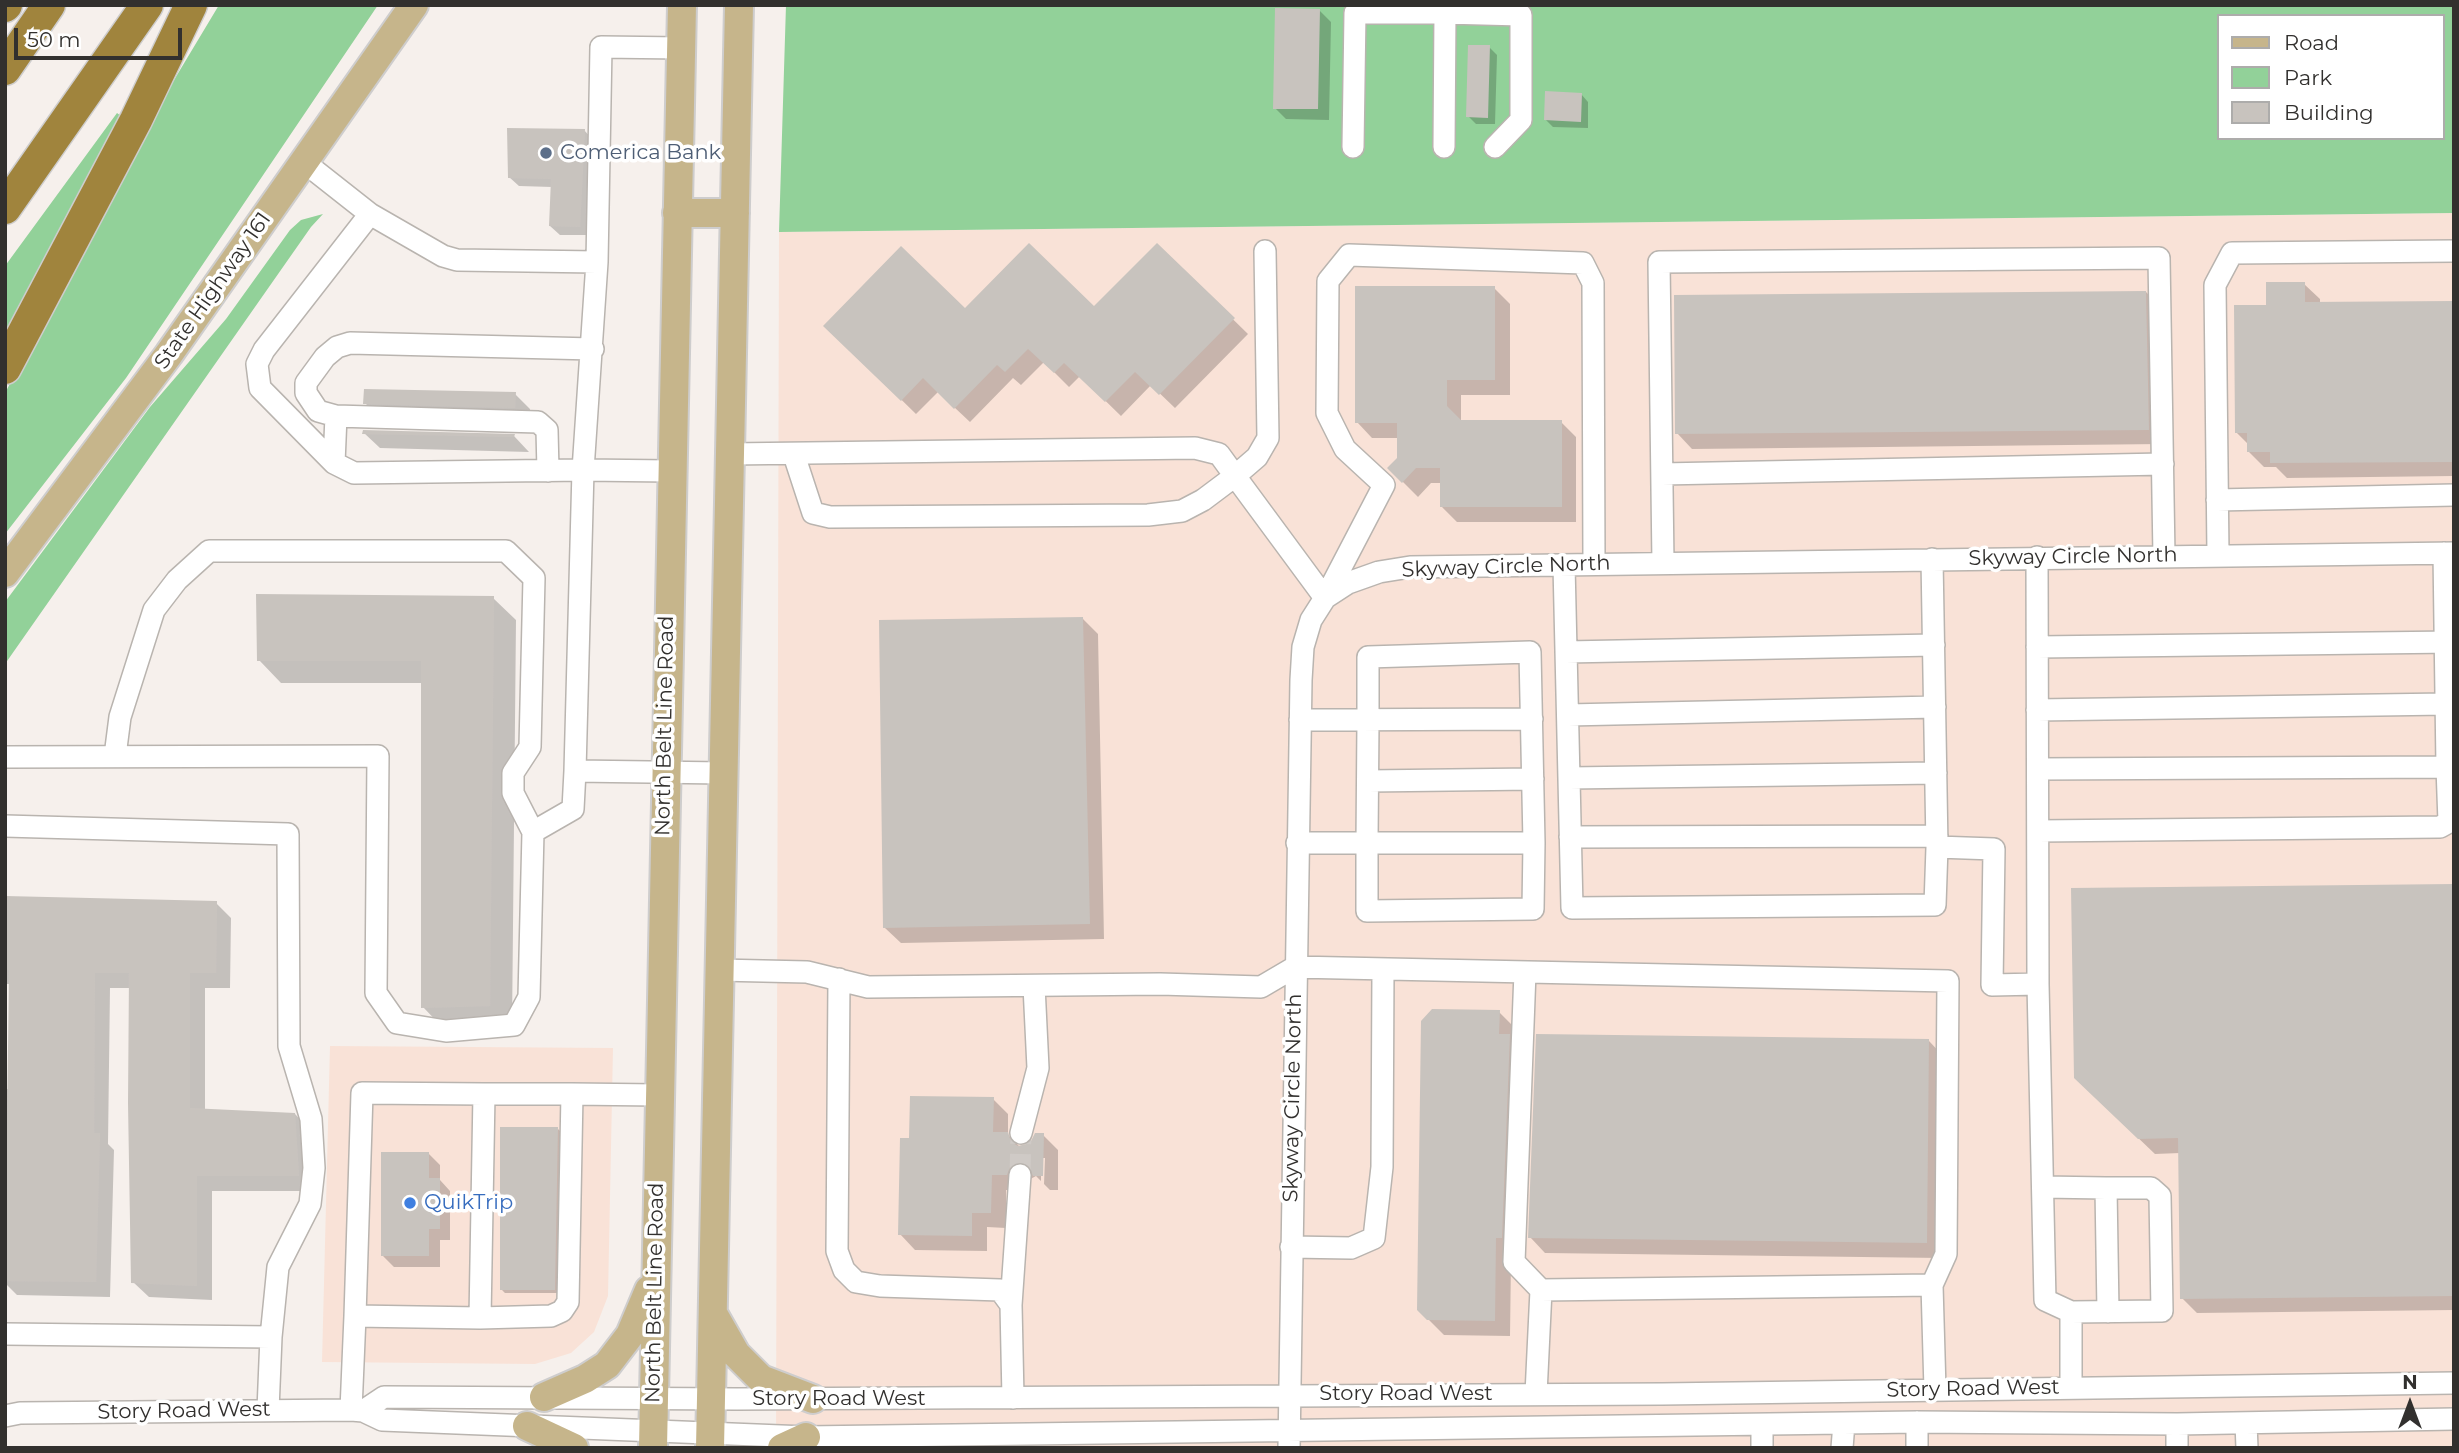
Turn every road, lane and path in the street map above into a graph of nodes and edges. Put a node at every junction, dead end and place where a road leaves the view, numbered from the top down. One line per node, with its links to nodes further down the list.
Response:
1 (49, 5): 9 (highway)
2 (147, 5): 14 (highway)
3 (191, 5): 22 (highway)
4 (414, 5): 13 (main road, State Highway 161)
5 (682, 5): 8 (main road, North Belt Line Road)
6 (738, 5): 16 (main road)
7 (1445, 9): 10 (street); 11 (street); 12 (street)
8 (682, 48): 15 (main road, North Belt Line Road); 20 (street)
9 (5, 69)
10 (1353, 147)
11 (1444, 147)
12 (1495, 147)
13 (304, 162): 17 (street); 43 (main road, State Highway 161)
14 (5, 208)
15 (677, 213): 16 (main road); 30 (main road, North Belt Line Road)
16 (735, 213): 24 (main road)
17 (370, 214): 20 (street); 26 (street)
18 (1265, 251): 32 (street)
19 (2454, 251): 34 (street)
20 (597, 262): 21 (street)
21 (593, 349): 23 (street); 28 (street)
22 (5, 368)
23 (335, 416): 26 (street); 29 (street)
24 (730, 454): 25 (street); 62 (main road)
25 (794, 455): 32 (street); 32 (street)
26 (334, 463): 29 (street)
27 (2163, 464): 31 (street); 31 (street); 37 (street)
28 (583, 470): 29 (street); 30 (street); 60 (street)
29 (548, 471)
30 (671, 471): 61 (main road, North Belt Line Road)
31 (1662, 474): 40 (street)
32 (1235, 476): 44 (street)
33 (2454, 495): 34 (street)
34 (2217, 500): 36 (street)
35 (2449, 553): 36 (street, Skyway Circle North); 45 (street)
36 (2218, 555): 37 (street, Skyway Circle North)
37 (2164, 556): 38 (street, Skyway Circle North)
38 (2038, 557): 39 (street, Skyway Circle North); 47 (street)
39 (1933, 559): 40 (street, Skyway Circle North); 46 (street)
40 (1663, 563): 41 (street, Skyway Circle North)
41 (1594, 564): 42 (street, Skyway Circle North); 44 (street)
42 (1564, 565): 44 (street, Skyway Circle North); 48 (street)
43 (5, 573)
44 (1325, 598): 54 (street, Skyway Circle North)
45 (2449, 642): 47 (street); 49 (street)
46 (1934, 645): 48 (street); 50 (street)
47 (2038, 647): 51 (street)
48 (1566, 652): 52 (street)
49 (2446, 704): 51 (street); 58 (street)
50 (1935, 707): 52 (street); 63 (street)
51 (2038, 710): 59 (street)
52 (1568, 715): 64 (street)
53 (1532, 719): 55 (street); 55 (street); 65 (street)
54 (1300, 720): 55 (street); 72 (street, Skyway Circle North)
55 (1368, 721): 66 (street)
56 (115, 756): 57 (street); 69 (street); 69 (street)
57 (5, 757)
58 (2450, 768): 59 (street); 68 (street)
59 (2038, 769): 68 (street)
60 (575, 771): 61 (street); 69 (street)
61 (664, 773): 62 (street); 84 (main road, North Belt Line Road)
62 (724, 773): 77 (main road)
63 (1936, 773): 64 (street); 71 (street)
64 (1569, 778): 70 (street)
65 (1533, 779): 66 (street); 74 (street)
66 (1368, 781): 73 (street)
67 (5, 826): 100 (street)
68 (2038, 831): 80 (street)
69 (533, 832)
70 (1570, 836): 71 (street); 71 (street)
71 (1937, 841): 80 (street)
72 (1297, 842): 73 (street); 75 (street, Skyway Circle North)
73 (1367, 842): 74 (street); 74 (street)
74 (1534, 843)
75 (1295, 967): 76 (street); 81 (street); 89 (street, Skyway Circle North)
76 (1383, 969): 78 (street); 89 (street)
77 (719, 970): 79 (street); 96 (main road)
78 (1525, 972): 91 (street); 92 (street)
79 (839, 979): 81 (street); 93 (street)
80 (2038, 984): 87 (street)
81 (1034, 986): 85 (street)
82 (484, 1094): 83 (street); 97 (street); 98 (street)
83 (572, 1094): 84 (street); 98 (street)
84 (658, 1095): 90 (main road, North Belt Line Road)
85 (1021, 1133)
86 (1020, 1175): 93 (street)
87 (2042, 1187): 88 (street); 94 (street)
88 (2106, 1188): 95 (street); 95 (street)
89 (1291, 1247): 104 (street, Skyway Circle North)
90 (656, 1253): 106 (main road); 107 (main road, North Belt Line Road)
91 (1933, 1284): 92 (street); 103 (street)
92 (1541, 1290): 105 (street)
93 (1011, 1305): 108 (street)
94 (2071, 1312): 95 (street); 102 (street)
95 (2108, 1312)
96 (713, 1314): 109 (main road); 110 (main road)
97 (355, 1316): 98 (street); 112 (street)
98 (480, 1318)
99 (5, 1334): 100 (street)
100 (271, 1337): 111 (street)
101 (2454, 1383): 102 (street, Story Road West)
102 (2071, 1387): 103 (street, Story Road West)
103 (1935, 1390): 105 (street, Story Road West)
104 (1289, 1394): 105 (street, Story Road West); 108 (street, Story Road West); 121 (street, Skyway Circle North)
105 (1536, 1394)
106 (544, 1397): 107 (street, Story Road West); 112 (street, Story Road West)
107 (654, 1398): 109 (street, Story Road West); 123 (main road, North Belt Line Road)
108 (1013, 1398): 110 (street, Story Road West)
109 (710, 1399): 110 (street, Story Road West); 124 (main road)
110 (813, 1399)
111 (268, 1410): 112 (street, Story Road West); 113 (street, Story Road West)
112 (357, 1410): 120 (street, Story Road West)
113 (5, 1416)
114 (2454, 1419): 117 (street, Story Road West)
115 (1917, 1422): 116 (street, Story Road West); 119 (street, Story Road West); 129 (street)
116 (1844, 1423): 118 (street, Story Road West); 128 (street)
117 (2246, 1423): 119 (street, Story Road West); 131 (street)
118 (1762, 1424): 122 (street, Story Road West); 127 (street)
119 (2177, 1424): 130 (street)
120 (527, 1426): 123 (street, Story Road West); 126 (main road)
121 (1289, 1439): 122 (street, Story Road West); 125 (street, Story Road West)
122 (1383, 1439)
123 (653, 1440): 124 (street, Story Road West)
124 (710, 1441): 125 (street, Story Road West)
125 (794, 1442)
126 (575, 1448)
127 (1762, 1448)
128 (1842, 1448)
129 (1917, 1448)
130 (2177, 1448)
131 (2247, 1448)

